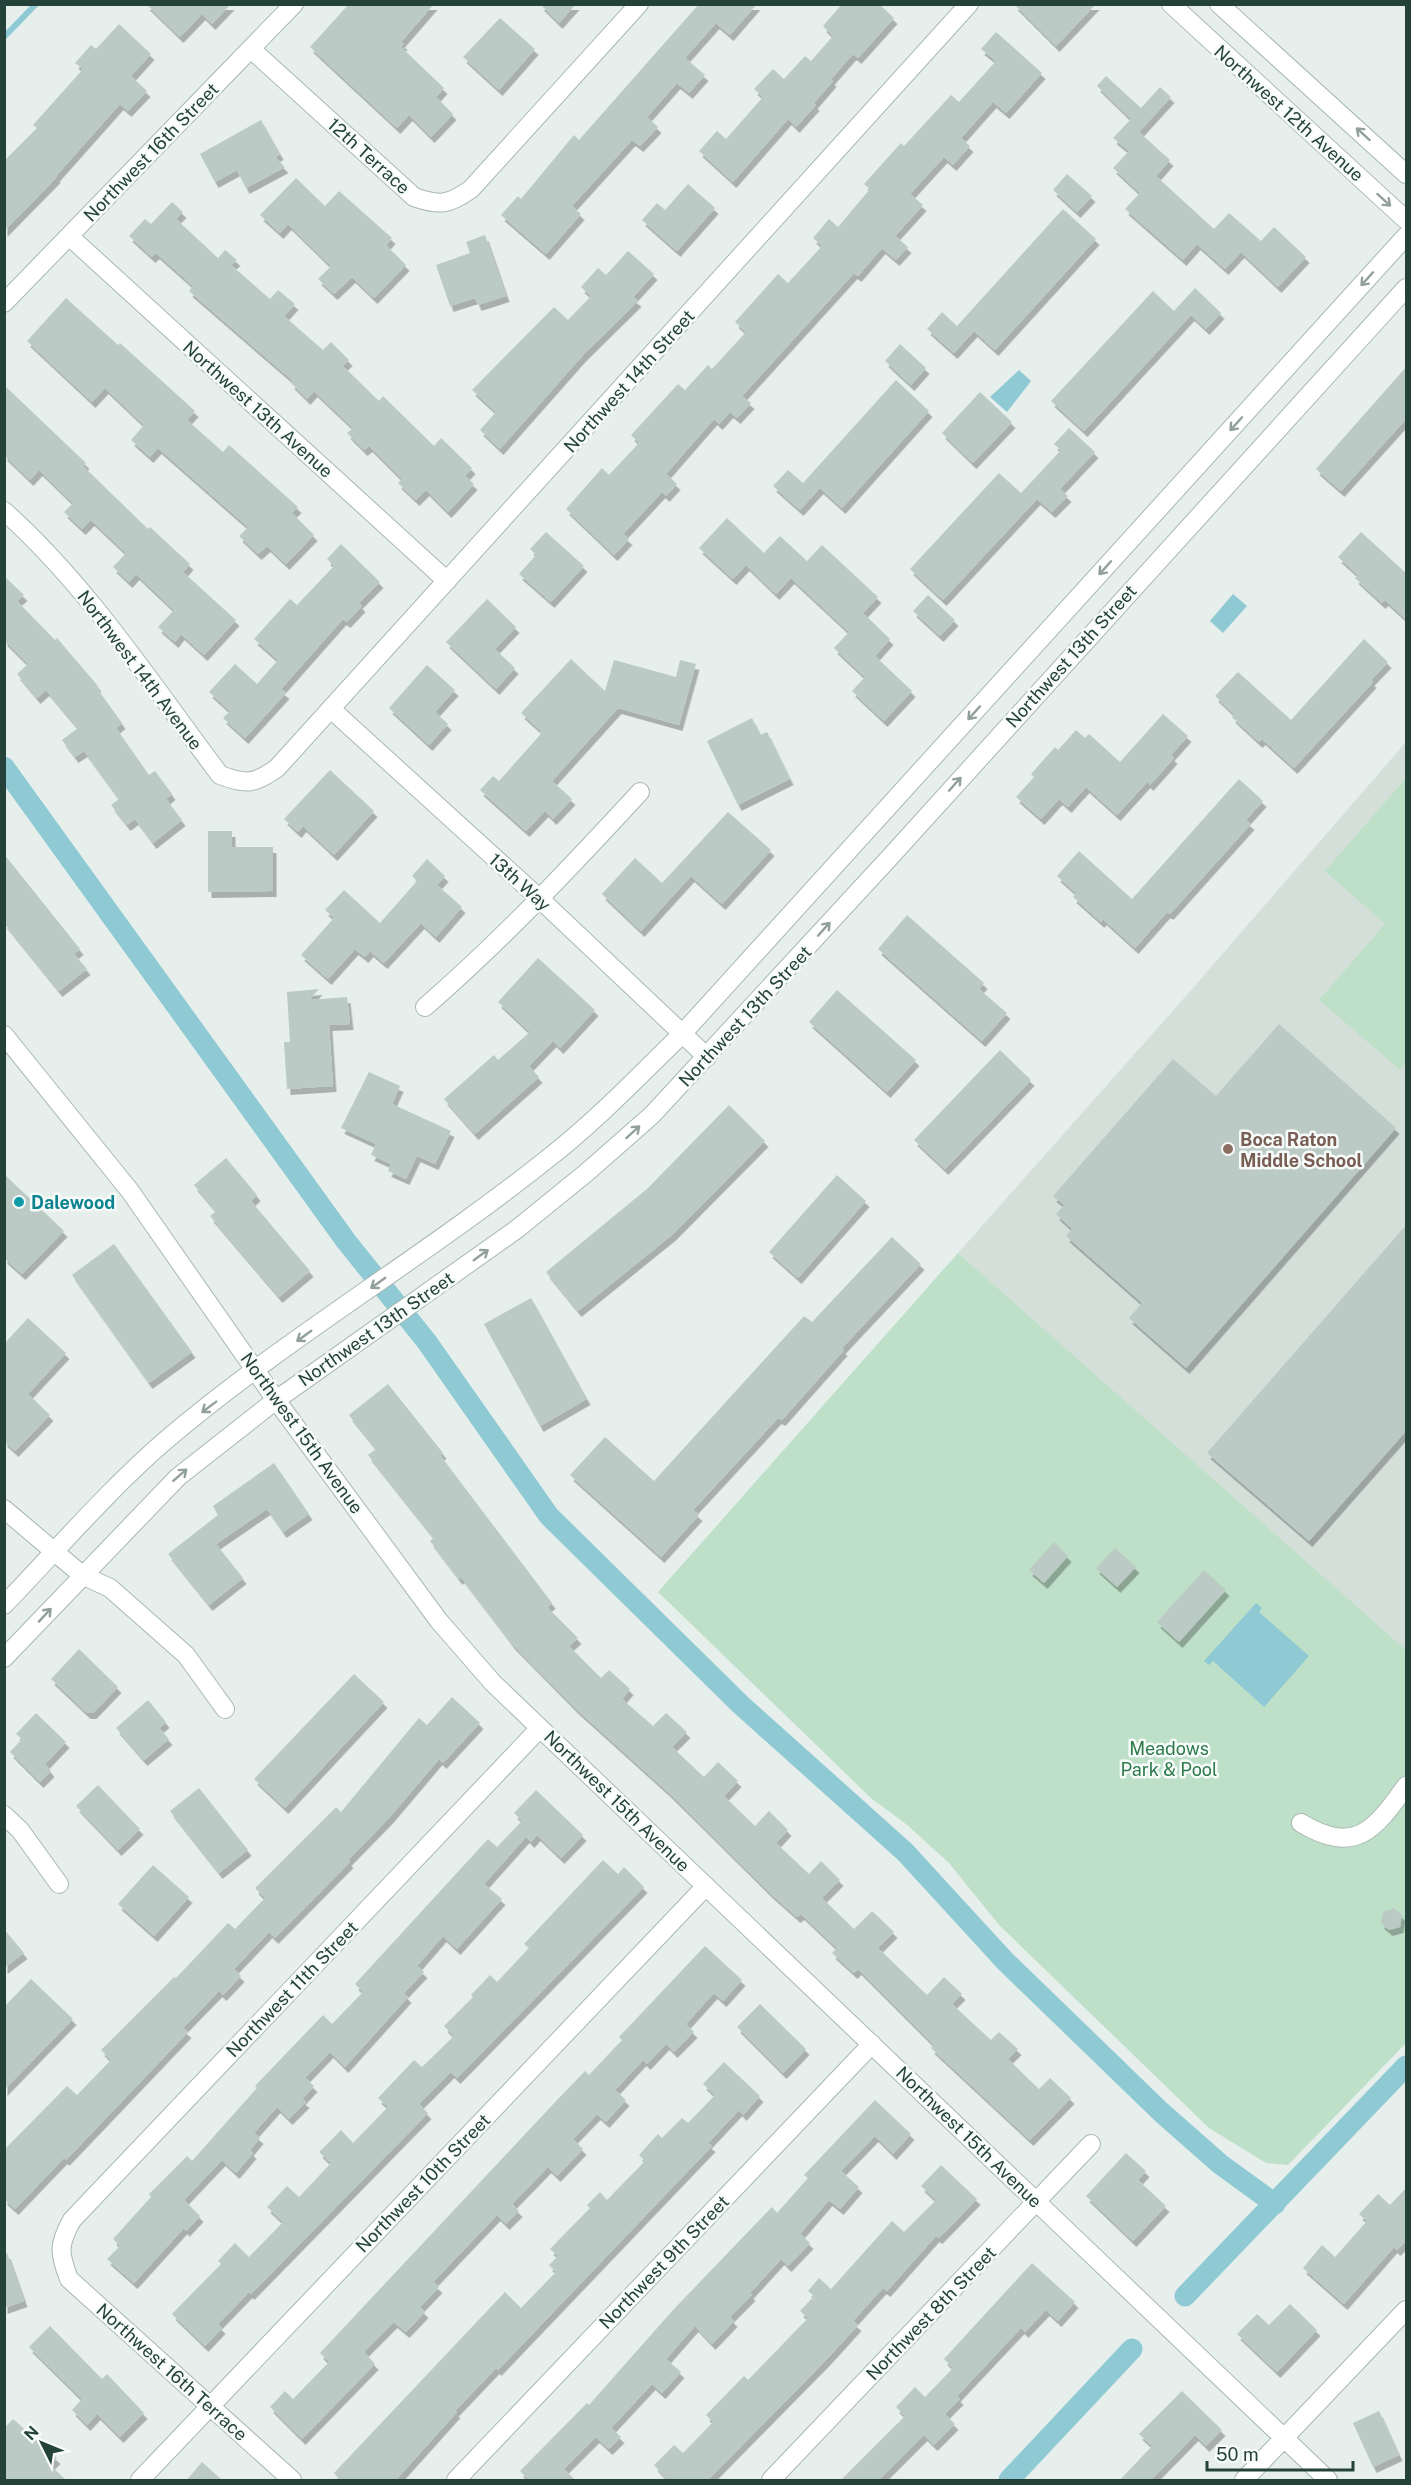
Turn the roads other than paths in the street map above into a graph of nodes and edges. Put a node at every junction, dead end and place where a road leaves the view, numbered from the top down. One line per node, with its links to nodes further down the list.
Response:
1 (294, 4): 6 (street, Northwest 16th Street)
2 (639, 4): 6 (street, 12th Terrace)
3 (1171, 4): 8 (street, Northwest 12th Avenue, one-way to 8)
4 (1219, 4): 7 (street, Northwest 12th Avenue, one-way to 4)
5 (962, 7): 14 (street, Northwest 14th Street)
6 (251, 49): 9 (street, Northwest 16th Street)
7 (1407, 174)
8 (1407, 220)
9 (69, 236): 12 (street, Northwest 16th Street); 14 (street, Northwest 13th Avenue)
10 (1407, 236): 20 (street, Northwest 13th Street, one-way to 20)
11 (1407, 288): 22 (street, Northwest 13th Street, one-way to 11)
12 (6, 302)
13 (4, 511): 16 (street, Northwest 14th Avenue)
14 (447, 581): 15 (street, Northwest 14th Street)
15 (331, 710): 16 (street, Northwest 14th Street); 18 (street, 13th Way)
16 (288, 757)
17 (640, 792): 18 (street)
18 (541, 900): 19 (street); 20 (street, 13th Way)
19 (425, 1007)
20 (682, 1034): 22 (street, 13th Way); 23 (street, Northwest 13th Street, one-way to 23)
21 (4, 1035): 23 (street, Northwest 15th Avenue)
22 (707, 1058): 24 (street, Northwest 13th Street, one-way to 22)
23 (256, 1372): 24 (street, Northwest 15th Avenue); 26 (street, Northwest 13th Street, one-way to 26)
24 (276, 1400): 27 (street, Northwest 13th Street, one-way to 24); 31 (street, Northwest 15th Avenue)
25 (4, 1509): 26 (street)
26 (55, 1552): 27 (street); 28 (street, Northwest 13th Street)
27 (82, 1575): 29 (street, Northwest 13th Street, one-way to 27); 30 (street)
28 (4, 1605)
29 (4, 1658)
30 (225, 1709)
31 (540, 1728): 36 (street, Northwest 15th Avenue); 40 (street, Northwest 11th Street)
32 (1407, 1786): 34 (street)
33 (4, 1815): 35 (street)
34 (1301, 1823)
35 (59, 1884)
36 (706, 1886): 37 (street, Northwest 15th Avenue); 42 (street, Northwest 10th Street)
37 (872, 2044): 39 (street, Northwest 15th Avenue); 46 (street, Northwest 9th Street)
38 (1091, 2144): 39 (street, Northwest 8th Street)
39 (1037, 2202): 43 (street, Northwest 15th Avenue); 47 (street, Northwest 8th Street)
40 (61, 2258): 42 (street, Northwest 16th Terrace)
41 (1407, 2310): 43 (street)
42 (210, 2407): 44 (street, Northwest 10th Street); 45 (street, Northwest 16th Terrace)
43 (1284, 2439): 48 (street); 49 (street, Northwest 15th Avenue)
44 (140, 2481)
45 (292, 2481)
46 (456, 2481)
47 (771, 2481)
48 (1244, 2481)
49 (1328, 2481)

